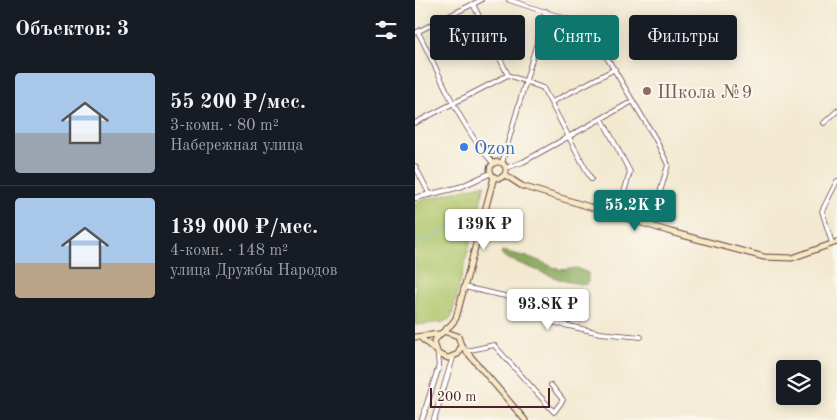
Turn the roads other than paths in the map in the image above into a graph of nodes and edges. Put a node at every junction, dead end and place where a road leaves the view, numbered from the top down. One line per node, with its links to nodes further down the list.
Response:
1 (481, 0): 3 (street)
2 (509, 0): 4 (street)
3 (473, 4): 5 (street); 7 (street)
4 (546, 11): 6 (street); 8 (street)
5 (417, 33): 11 (street)
6 (615, 69): 9 (street); 10 (street)
7 (508, 75): 8 (street); 11 (street)
8 (525, 82): 10 (street); 17 (street)
9 (633, 101): 13 (street); 28 (street)
10 (552, 102): 16 (street)
11 (455, 103): 14 (street); 18 (street)
12 (837, 111): 15 (street)
13 (601, 119): 16 (street); 27 (street)
14 (415, 123)
15 (823, 123)
16 (567, 138): 20 (street); 23 (street)
17 (502, 163): 18 (main road); 20 (main road)
18 (494, 164): 21 (main road)
19 (415, 166): 25 (street)
20 (506, 168): 22 (main road)
21 (492, 175): 22 (main road); 25 (street); 30 (main road)
22 (505, 175): 27 (main road)
23 (591, 180)
24 (837, 180): 29 (street)
25 (430, 194): 26 (street)
26 (415, 198)
27 (617, 216): 28 (main road)
28 (650, 226): 29 (main road)
29 (835, 242)
30 (464, 287): 31 (main road); 36 (street)
31 (456, 318): 32 (main road); 34 (main road)
32 (446, 332): 33 (main road); 34 (main road)
33 (440, 334): 35 (main road); 39 (main road)
34 (458, 336): 37 (main road)
35 (417, 337): 39 (main road)
36 (641, 337)
37 (461, 345): 38 (main road); 40 (main road)
38 (466, 351): 41 (main road); 42 (street)
39 (437, 352): 40 (main road); 43 (street)
40 (455, 356): 41 (main road); 44 (street)
41 (481, 366): 45 (main road)
42 (551, 385)
43 (422, 420)
44 (434, 420)
45 (525, 420)

